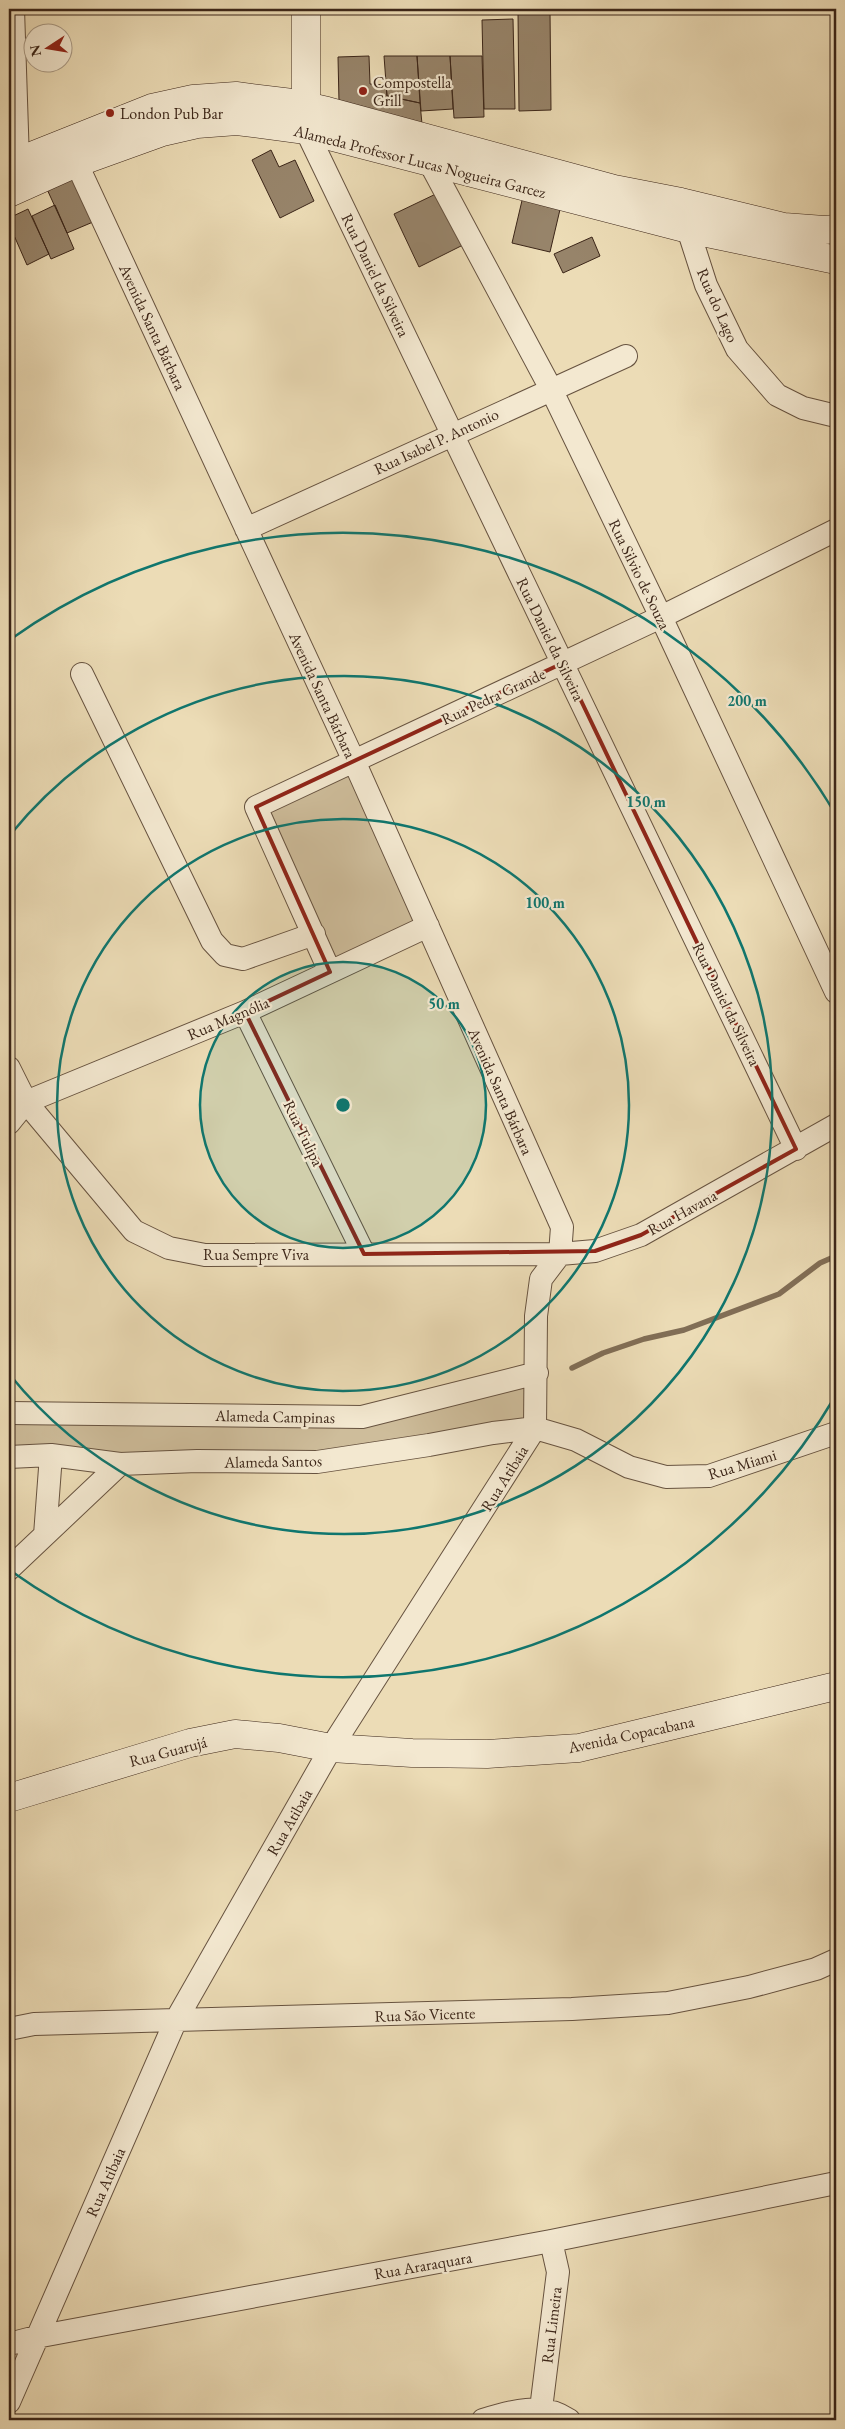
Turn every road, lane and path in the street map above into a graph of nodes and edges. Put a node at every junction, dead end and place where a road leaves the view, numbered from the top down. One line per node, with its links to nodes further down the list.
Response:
1 (13, 9): 6 (street)
2 (306, 9): 3 (main road)
3 (306, 118): 4 (main road, Alameda Professor Lucas Nogueira Garcez); 5 (main road, Alameda Professor Lucas Nogueira Garcez); 9 (main road, Alameda Professor Lucas Nogueira Garcez); 14 (street, Rua Daniel da Silveira)
4 (71, 152): 6 (main road, Alameda Professor Lucas Nogueira Garcez); 7 (main road, Alameda Professor Lucas Nogueira Garcez); 15 (street, Avenida Santa Bárbara)
5 (430, 162): 8 (main road, Alameda Professor Lucas Nogueira Garcez); 12 (street, Rua Silvio de Souza)
6 (13, 163)
7 (9, 194)
8 (688, 229): 10 (main road, Alameda Professor Lucas Nogueira Garcez); 13 (street, Rua do Lago)
9 (836, 229)
10 (836, 260)
11 (626, 356): 12 (street, Rua Isabel P. Antonio)
12 (551, 389): 14 (street, Rua Isabel P. Antonio); 17 (street, Rua Silvio de Souza)
13 (836, 416)
14 (452, 434): 15 (street, Rua Isabel P. Antonio); 18 (street, Rua Daniel da Silveira)
15 (246, 528): 20 (street, Avenida Santa Bárbara)
16 (836, 530): 17 (street, Rua Pedra Grande)
17 (661, 617): 18 (street, Rua Pedra Grande); 24 (street, Rua Silvio de Souza)
18 (562, 663): 20 (street, Rua Pedra Grande); 30 (street, Rua Daniel da Silveira)
19 (82, 674): 22 (street)
20 (354, 761): 21 (street, Avenida Santa Bárbara); 22 (street, Rua Pedra Grande)
21 (428, 926): 23 (street, Rua Magnólia); 32 (street, Avenida Santa Bárbara)
22 (314, 934): 23 (street)
23 (330, 972): 25 (street, Rua Magnólia)
24 (836, 992)
25 (245, 1012): 27 (street, Rua Magnólia); 31 (street, Rua Tulipa)
26 (9, 1068): 27 (street, Rua Sempre Viva)
27 (26, 1102): 28 (street); 31 (street, Rua Sempre Viva)
28 (9, 1123)
29 (836, 1125): 30 (street)
30 (796, 1149): 32 (street, Rua Havana)
31 (364, 1254): 32 (street, Rua Sempre Viva)
32 (560, 1254): 33 (street, Rua Atibaia)
33 (537, 1373): 34 (street, Alameda Campinas); 35 (street, Rua Atibaia)
34 (9, 1413)
35 (535, 1428): 36 (street, Rua Miami); 39 (street, Alameda Santos); 43 (street, Rua Atibaia)
36 (836, 1433)
37 (51, 1455): 38 (street, Alameda Santos); 39 (street, Alameda Santos); 40 (street)
38 (9, 1457)
39 (120, 1464): 40 (street)
40 (45, 1535): 41 (street)
41 (9, 1569)
42 (836, 1686): 43 (main road, Avenida Copacabana)
43 (331, 1748): 44 (main road, Rua Guarujá); 46 (street, Rua Atibaia)
44 (9, 1798)
45 (836, 1960): 46 (street, Rua São Vicente)
46 (175, 2022): 47 (street, Rua São Vicente); 50 (street, Rua Atibaia)
47 (9, 2029)
48 (836, 2183): 49 (street, Rua Araraquara)
49 (551, 2241): 50 (street, Rua Araraquara); 53 (street, Rua Limeira)
50 (36, 2336): 51 (street, Rua Araraquara); 52 (street, Rua Atibaia)
51 (9, 2344)
52 (9, 2402)
53 (540, 2409): 54 (street); 55 (street)
54 (490, 2419)
55 (569, 2420)

